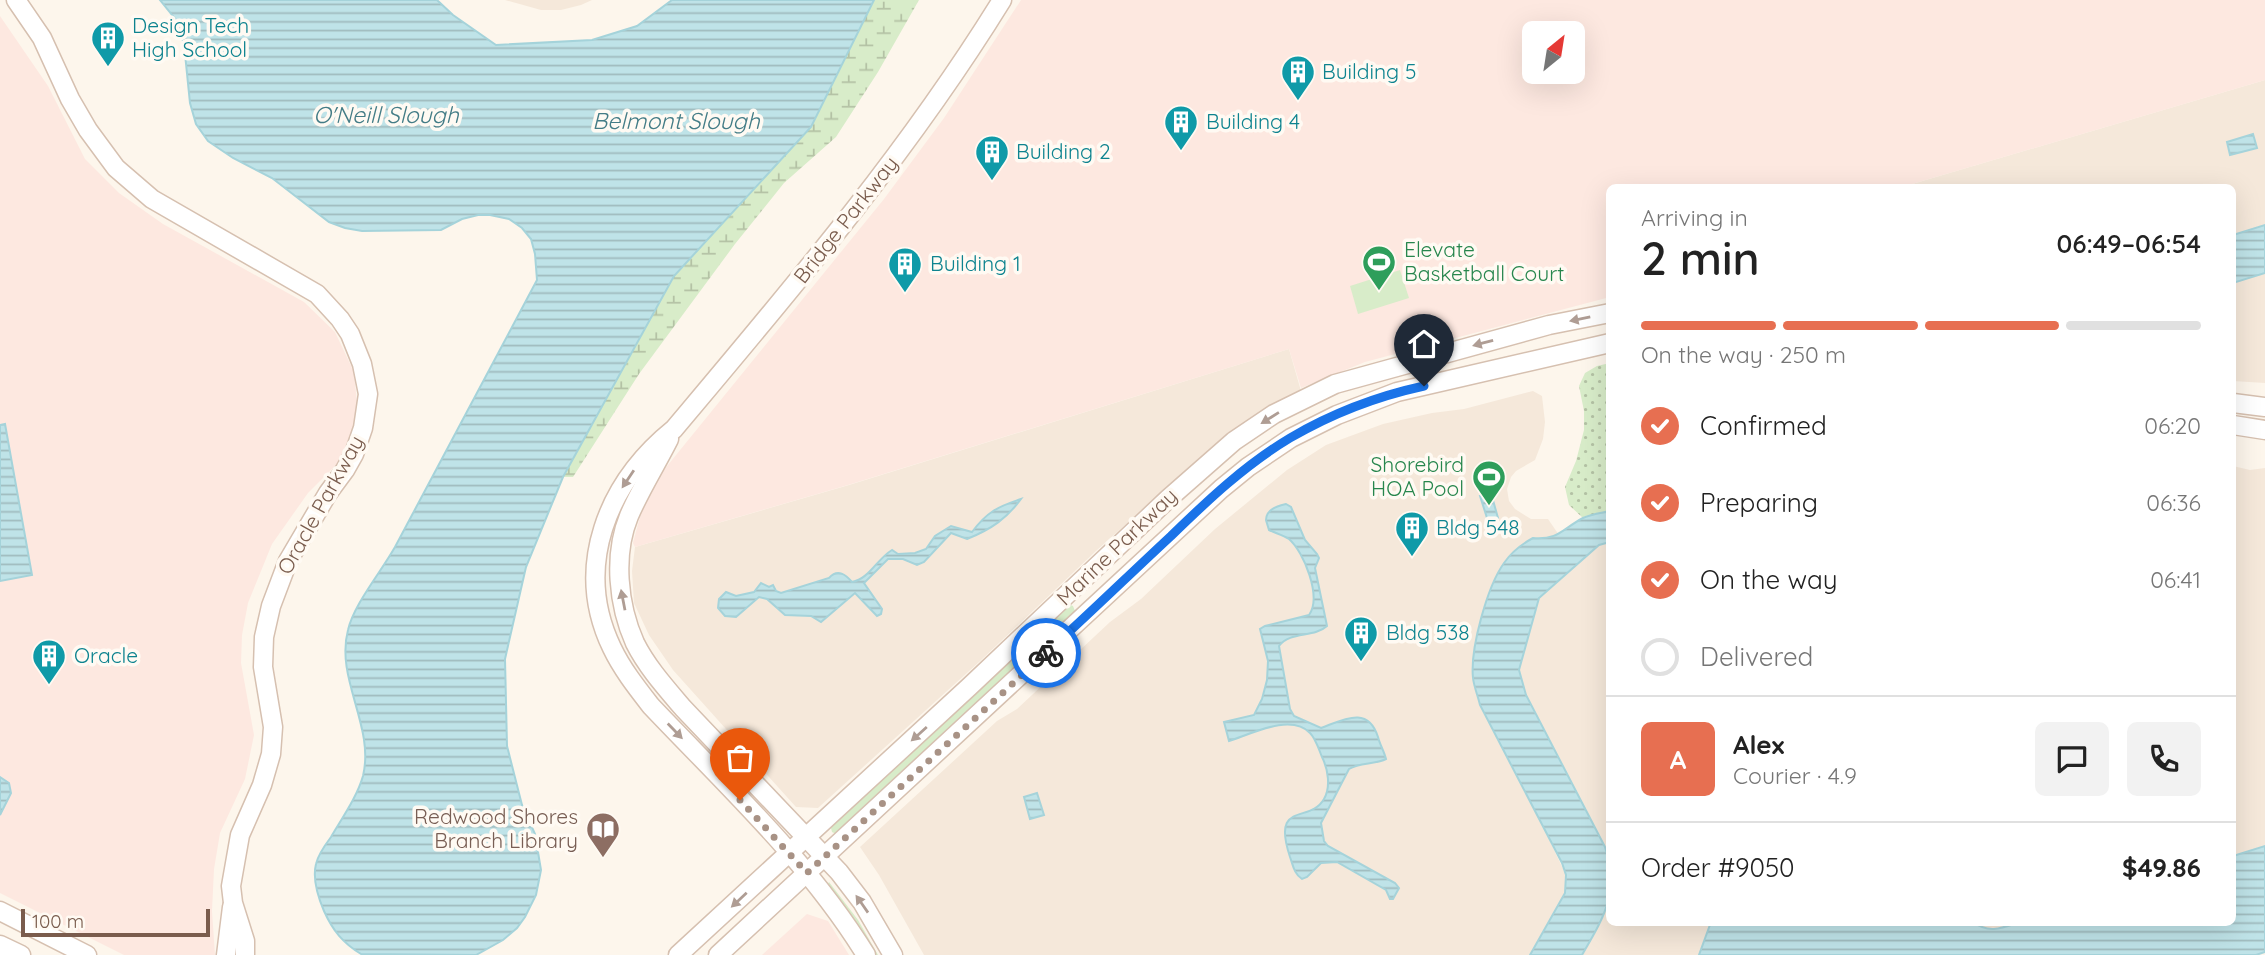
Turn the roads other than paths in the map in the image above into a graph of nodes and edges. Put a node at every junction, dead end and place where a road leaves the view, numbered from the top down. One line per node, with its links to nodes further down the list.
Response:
1 (16, 0): 14 (street, Oracle Parkway)
2 (1002, 0): 8 (street, Bridge Parkway)
3 (1606, 314): 10 (street, Marine Parkway, one-way to 10)
4 (1606, 345): 12 (street, Marine Parkway)
5 (2236, 403): 6 (street)
6 (2265, 407)
7 (2236, 425): 9 (street)
8 (674, 429): 10 (street, Bridge Parkway, one-way to 8); 11 (street, Bridge Parkway, one-way to 11)
9 (2265, 430)
10 (806, 836): 11 (street, Marine Parkway); 12 (street, Bridge Parkway)
11 (789, 853): 13 (street, Bridge Parkway); 21 (street, Marine Parkway, one-way to 21)
12 (825, 857): 13 (street, Marine Parkway); 24 (street, Bridge Parkway, one-way to 12)
13 (807, 873): 22 (street, Marine Parkway); 23 (street, Bridge Parkway)
14 (233, 903): 19 (street, Oracle Parkway); 20 (street, Oracle Parkway)
15 (0, 911): 18 (street)
16 (0, 945): 17 (street)
17 (21, 955)
18 (87, 955)
19 (226, 955)
20 (245, 955)
21 (678, 955)
22 (718, 955)
23 (866, 955)
24 (893, 955)

